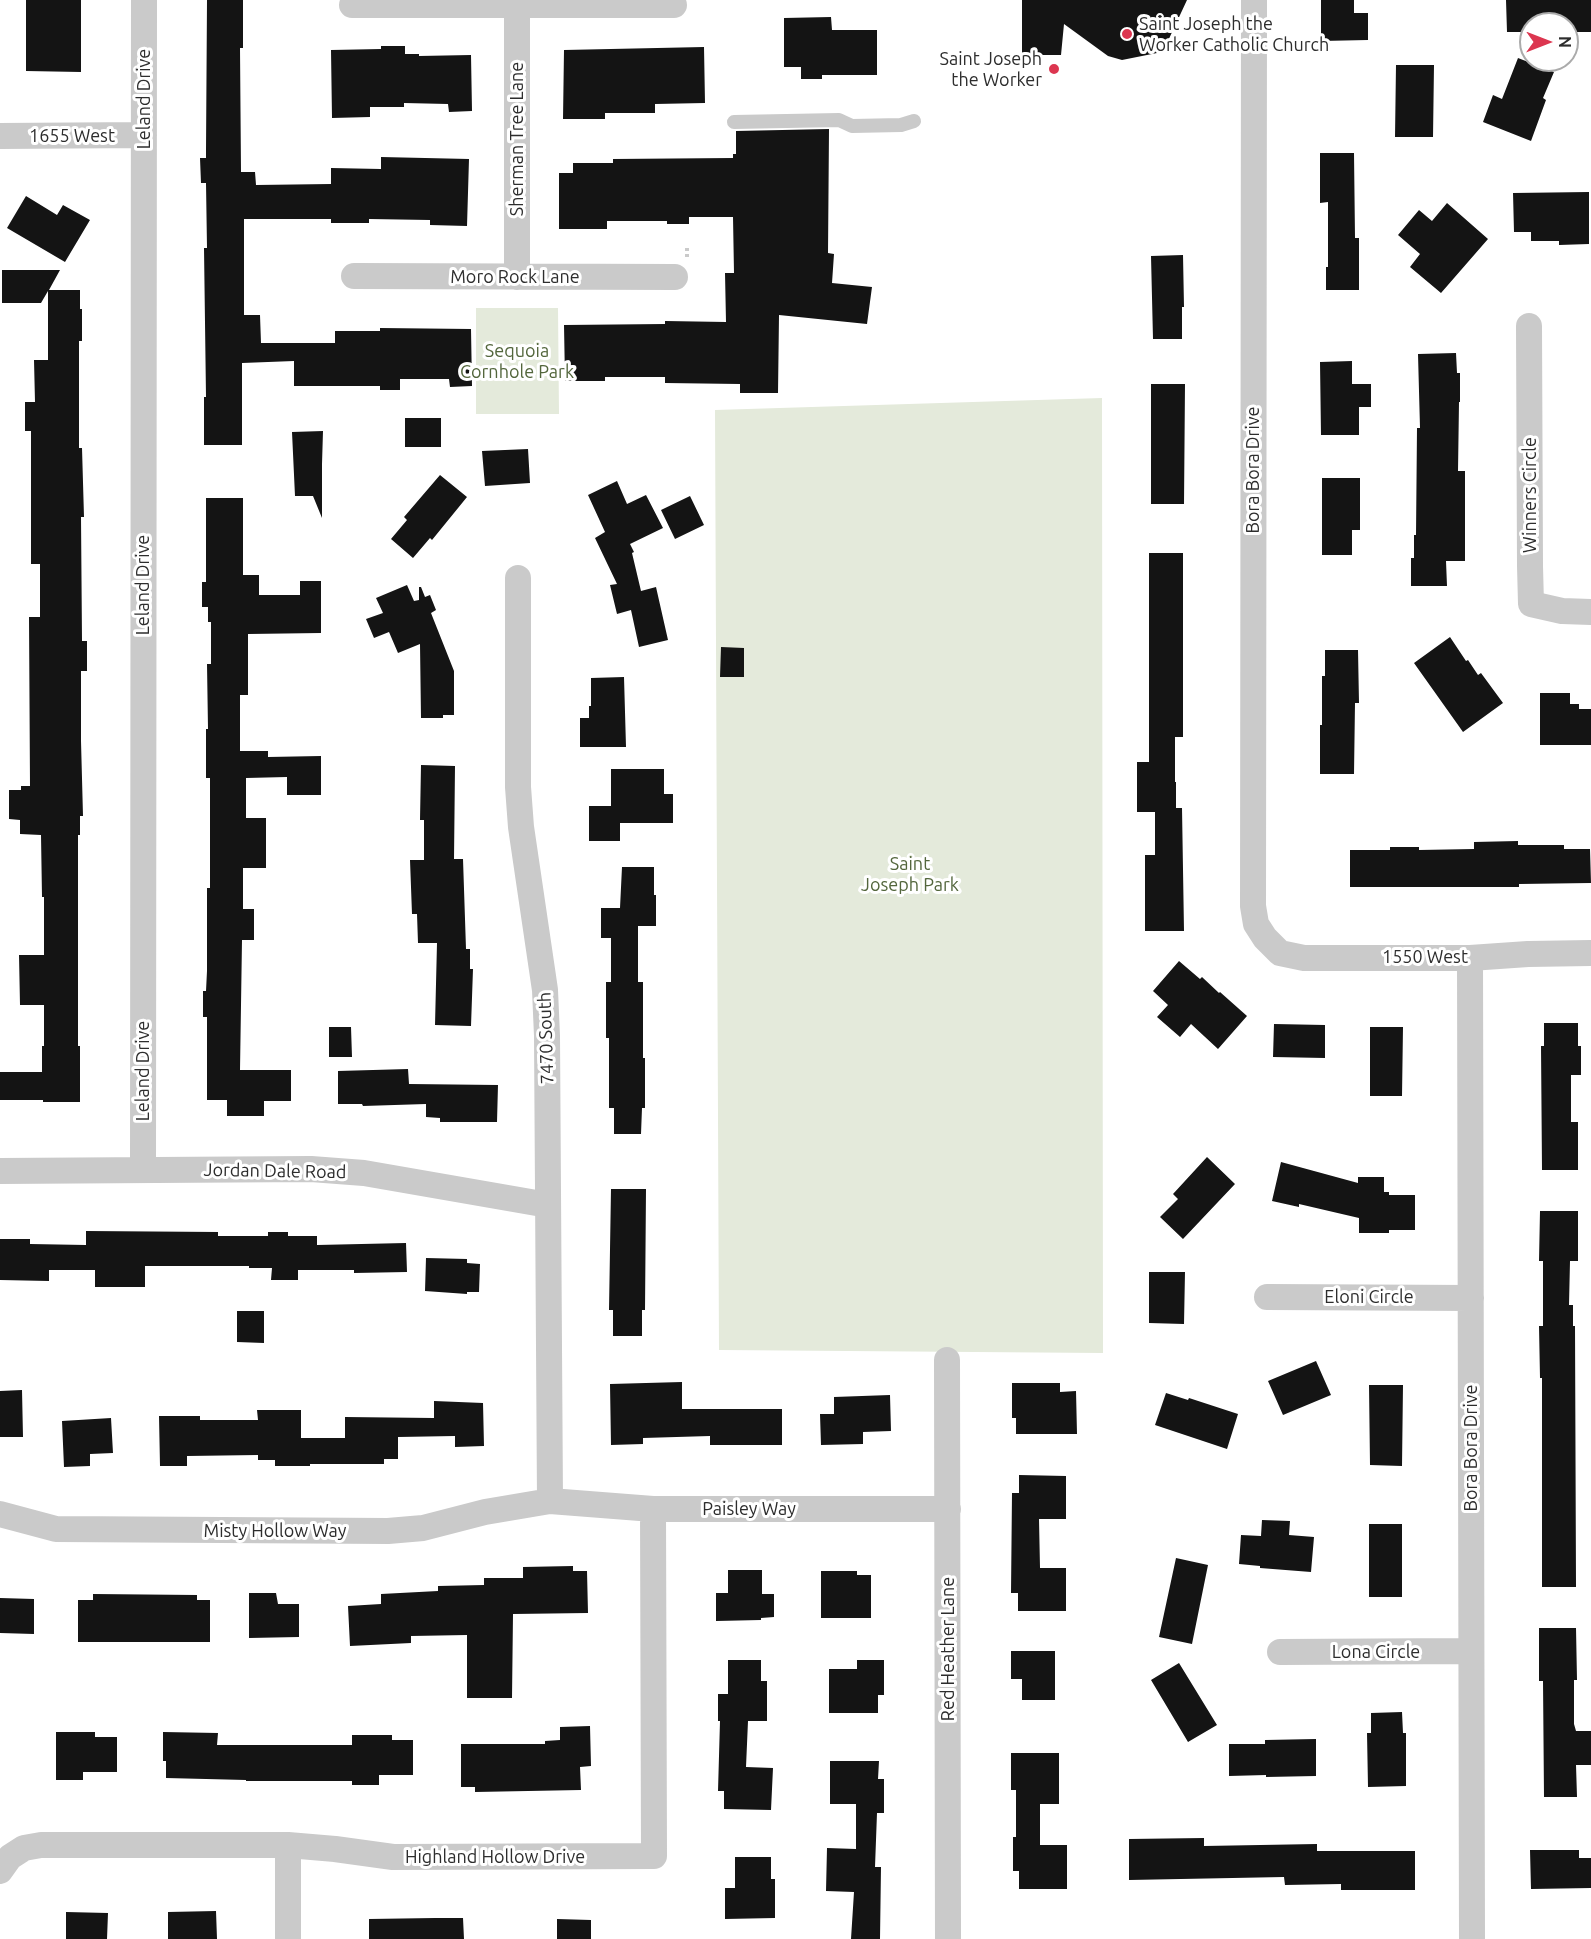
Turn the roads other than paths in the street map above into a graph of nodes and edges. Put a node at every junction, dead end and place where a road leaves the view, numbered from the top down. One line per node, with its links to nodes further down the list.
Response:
1 (144, 0): 8 (street, Leland Drive)
2 (1254, 0): 16 (street, Bora Bora Drive)
3 (517, 3): 4 (street); 5 (street); 11 (street, Sherman Tree Lane)
4 (352, 5)
5 (674, 5)
6 (914, 121): 7 (lane)
7 (734, 122)
8 (144, 135): 9 (street, 1655 West); 19 (street, Leland Drive)
9 (0, 136)
10 (354, 276): 11 (street, Moro Rock Lane)
11 (517, 277): 12 (street, Moro Rock Lane)
12 (675, 277)
13 (1529, 326): 15 (street, Winners Circle)
14 (518, 578): 21 (street, 7470 South)
15 (1591, 612)
16 (1264, 938): 18 (street, 1550 West)
17 (1591, 953): 18 (street, 1550 West)
18 (1470, 958): 23 (street, Bora Bora Drive)
19 (143, 1169): 20 (street, Jordan Dale Road); 21 (street, Jordan Dale Road)
20 (0, 1171)
21 (548, 1205): 25 (street, 7470 South)
22 (1267, 1297): 23 (street, Eloni Circle)
23 (1471, 1298): 30 (street, Bora Bora Drive)
24 (947, 1359): 27 (street, Red Heather Lane)
25 (550, 1501): 26 (street, Paisley Way); 28 (street, Misty Hollow Way)
26 (653, 1509): 27 (street, Paisley Way); 31 (street, Highland Hollow Drive)
27 (948, 1509): 34 (street, Red Heather Lane)
28 (0, 1514)
29 (1280, 1652): 30 (street, Lona Circle)
30 (1472, 1652): 35 (street, Bora Bora Drive)
31 (288, 1845): 32 (street, Highland Hollow Drive); 33 (street)
32 (0, 1872)
33 (288, 1939)
34 (948, 1939)
35 (1472, 1939)

